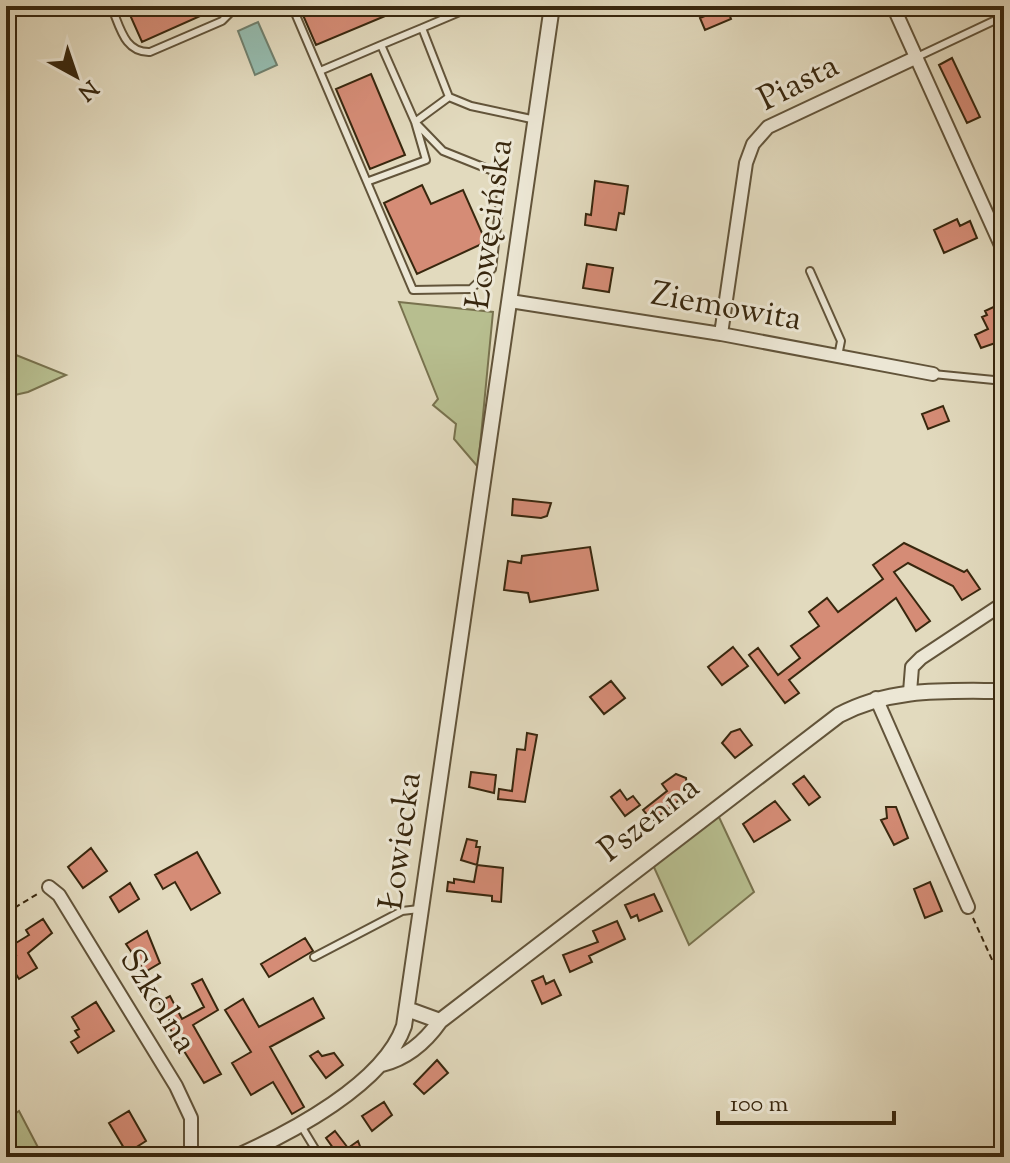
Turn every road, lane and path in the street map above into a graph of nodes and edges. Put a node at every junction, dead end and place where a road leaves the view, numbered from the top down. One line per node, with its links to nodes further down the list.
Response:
1 (111, 6): 2 (lane)
2 (237, 6)
3 (292, 6): 11 (lane)
4 (474, 6): 8 (lane)
5 (552, 6): 13 (street, Łowęcińska)
6 (893, 6): 10 (street)
7 (1004, 16): 10 (lane, Piasta)
8 (422, 28): 9 (lane); 12 (lane)
9 (381, 45): 11 (lane); 14 (lane)
10 (917, 57): 16 (street); 19 (street, Piasta)
11 (320, 71): 15 (lane)
12 (449, 97): 13 (lane); 14 (lane)
13 (536, 120): 18 (street, Łowęcińska)
14 (415, 122): 15 (lane); 15 (lane)
15 (369, 181)
16 (1004, 252)
17 (810, 271): 20 (lane)
18 (510, 301): 19 (street, Ziemowita); 23 (street, Łowęcińska)
19 (721, 334): 20 (street, Ziemowita)
20 (838, 356): 21 (street, Ziemowita)
21 (933, 374): 22 (lane)
22 (1004, 381)
23 (490, 450): 30 (street, Łowiecka)
24 (1001, 605): 26 (street)
25 (1004, 691): 26 (street, Pszenna)
26 (910, 692): 27 (street, Pszenna)
27 (876, 698): 29 (street); 36 (street, Pszenna)
28 (49, 887): 31 (path); 39 (street, Szkolna)
29 (968, 907): 33 (path)
30 (422, 909): 32 (lane); 34 (street, Łowiecka)
31 (6, 913)
32 (314, 957)
33 (1004, 986)
34 (407, 1009): 35 (street, Łowiecka); 36 (street)
35 (404, 1026): 36 (street); 37 (street, Łowiecka)
36 (436, 1027): 37 (street, Pszenna)
37 (382, 1064): 38 (street, Łowiecka)
38 (300, 1124): 40 (street, Łowiecka); 41 (lane)
39 (191, 1157)
40 (236, 1157)
41 (320, 1157)

